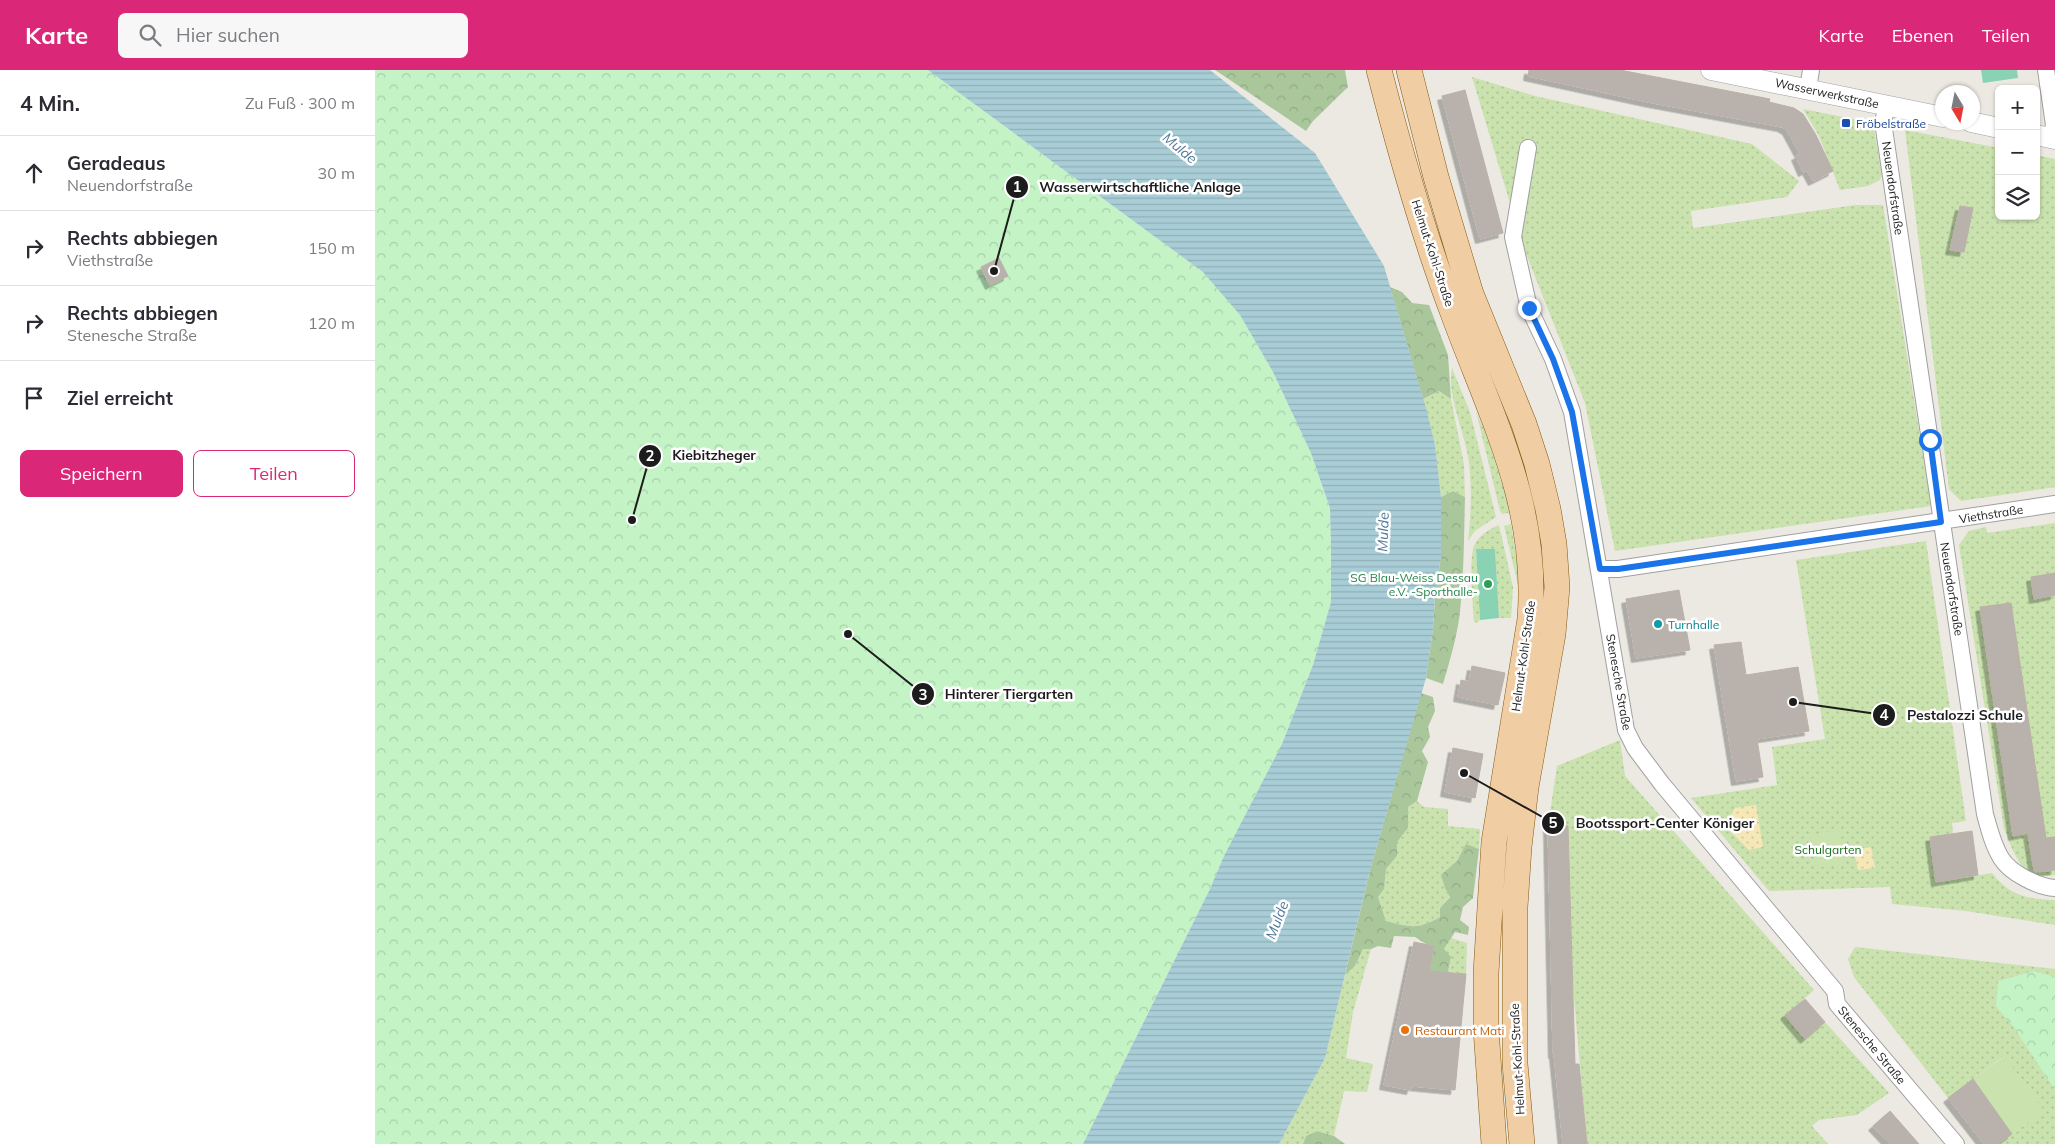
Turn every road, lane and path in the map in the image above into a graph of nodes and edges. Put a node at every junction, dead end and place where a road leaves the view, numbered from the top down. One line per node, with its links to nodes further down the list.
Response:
1 (1379, 70): 16 (main road, Helmut-Kohl-Straße)
2 (1409, 70): 17 (main road, Helmut-Kohl-Straße)
3 (1711, 70): 5 (street, Wasserwerkstraße)
4 (2047, 70): 10 (street)
5 (1810, 80): 6 (street, Wasserwerkstraße)
6 (1887, 106): 7 (street, Wasserwerkstraße); 13 (street, Neuendorfstraße)
7 (1935, 115)
8 (1980, 124): 9 (street)
9 (1995, 127)
10 (2047, 138)
11 (1528, 148): 14 (street, Stenesche Straße)
12 (2055, 504): 13 (street, Viethstraße)
13 (1941, 522): 14 (street, Viethstraße); 15 (street, Neuendorfstraße)
14 (1600, 569): 18 (street, Stenesche Straße)
15 (2055, 888)
16 (1494, 1144)
17 (1522, 1144)
18 (1956, 1144)

